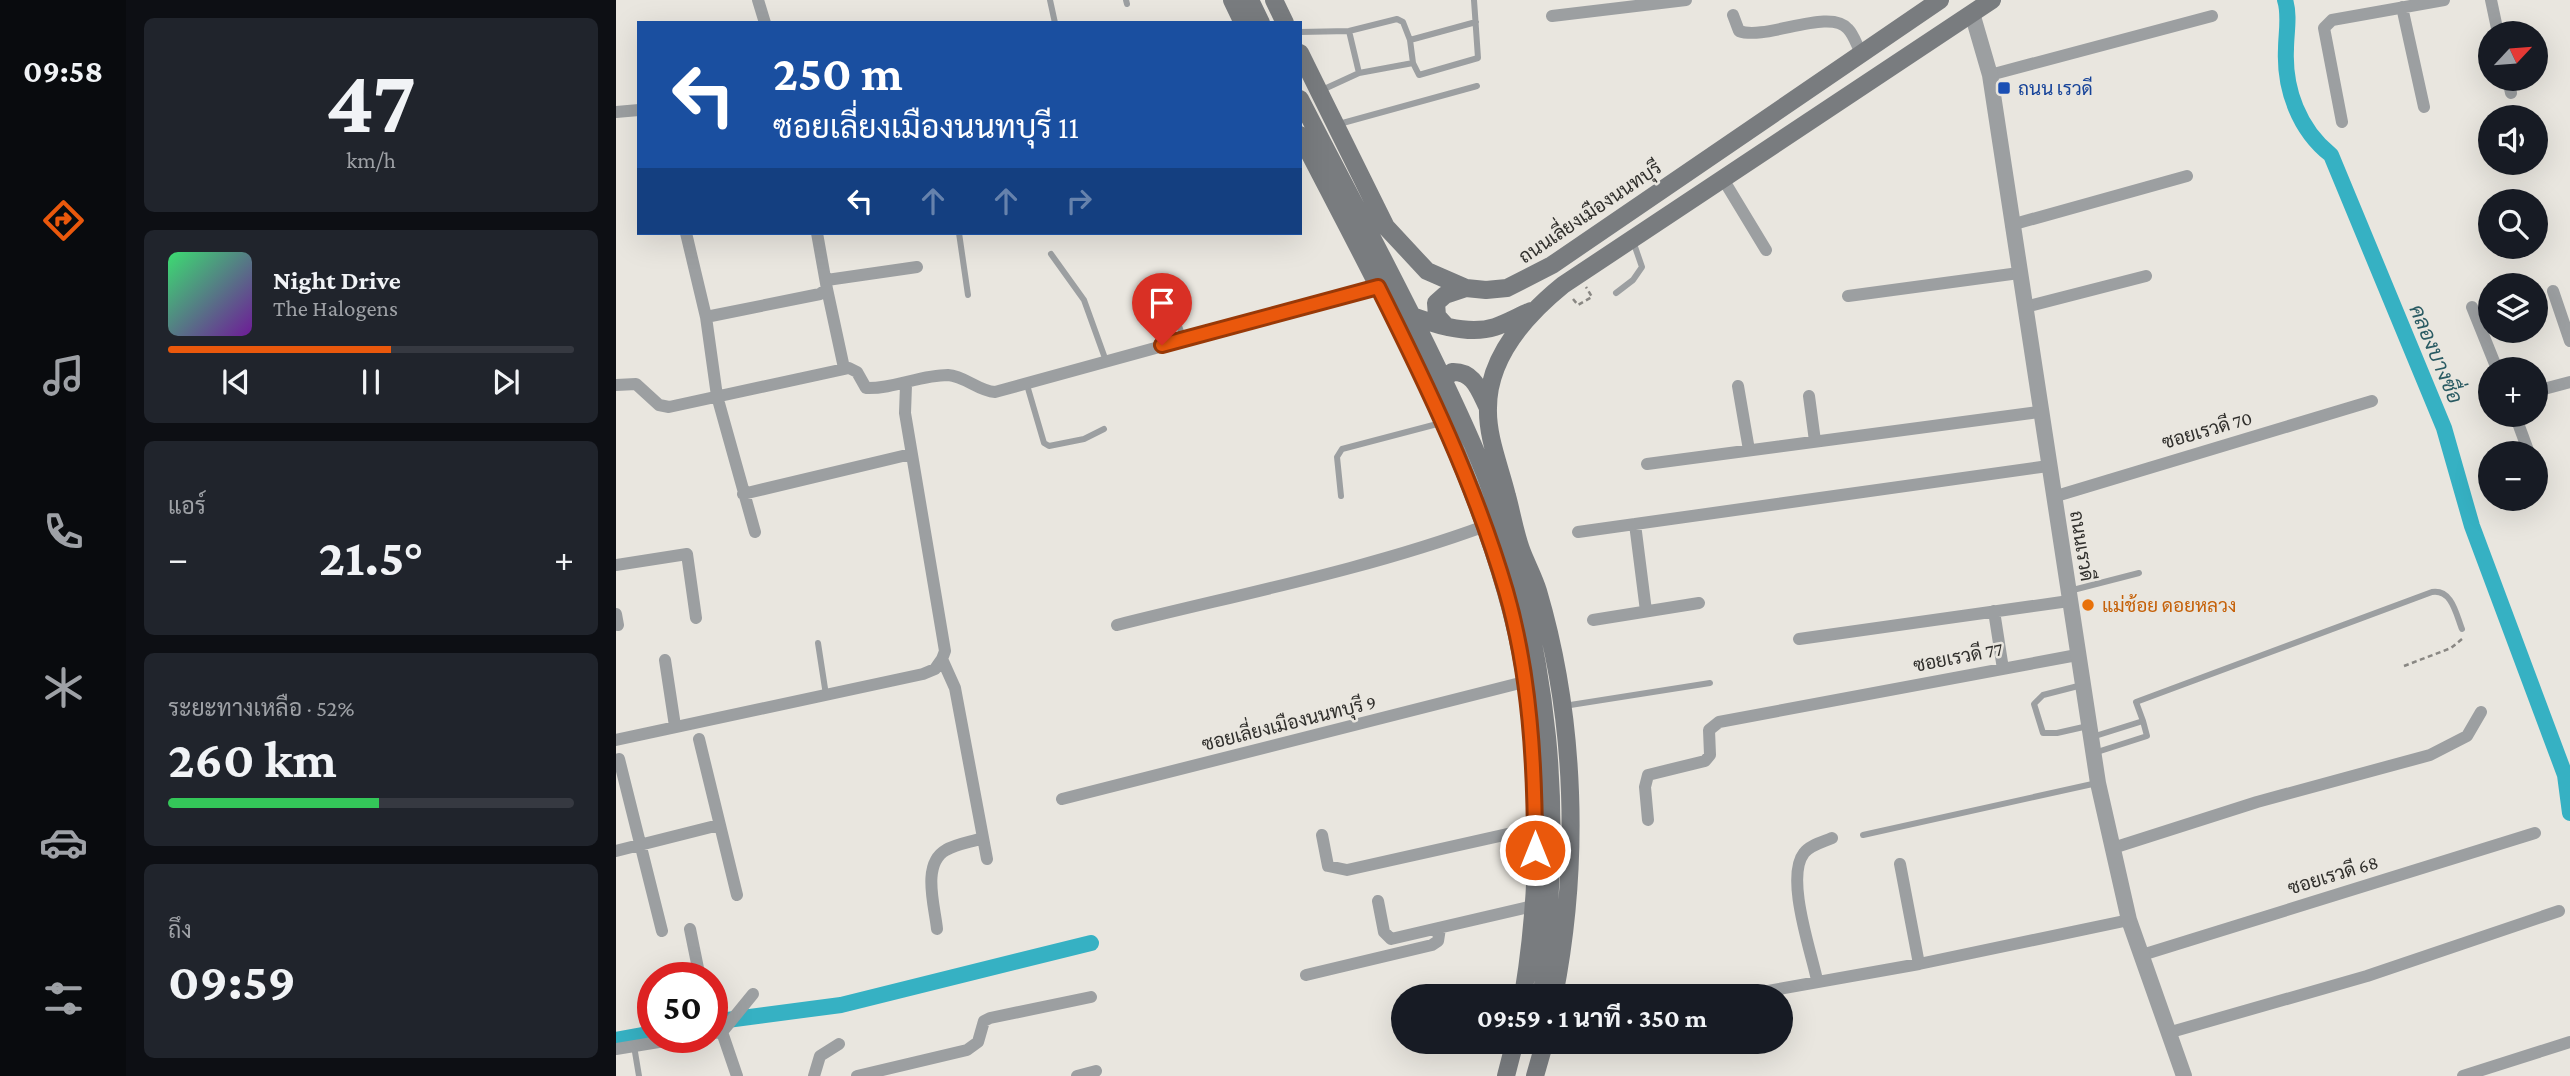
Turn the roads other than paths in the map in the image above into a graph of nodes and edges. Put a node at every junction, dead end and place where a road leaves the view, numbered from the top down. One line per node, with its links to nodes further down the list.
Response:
1 (758, 0): 17 (street)
2 (1050, 0): 18 (lane)
3 (1232, 0): 19 (main road)
4 (1250, 0): 20 (main road)
5 (1274, 0): 21 (main road)
6 (1474, 0): 23 (lane)
7 (1686, 0): 15 (street)
8 (1940, 0): 27 (main road, ถนนเลี่ยงเมืองนนทบุรี)
9 (1992, 0): 13 (main road)
10 (2444, 0): 12 (street)
11 (2491, 0): 22 (street)
12 (2402, 8): 35 (street); 38 (street)
13 (1972, 13): 31 (street, ถนนเรวดี); 42 (main road)
14 (1734, 15): 27 (street)
15 (1552, 16)
16 (2212, 16): 31 (street)
17 (764, 21)
18 (1055, 21)
19 (1242, 21)
20 (1260, 21)
21 (1284, 21)
22 (2495, 21)
23 (1475, 22): 26 (lane); 29 (lane)
24 (1349, 31): 25 (lane); 26 (lane); 30 (lane)
25 (1302, 32)
26 (1410, 40): 29 (lane)
27 (1861, 53): 55 (main road, ถนนเลี่ยงเมืองนนทบุรี)
28 (1302, 56): 33 (main road, ถนนเลี่ยงเมืองนนทบุรี)
29 (1413, 63): 30 (lane)
30 (1359, 73): 33 (lane)
31 (1990, 75): 43 (street, ถนนเรวดี)
32 (1477, 86): 39 (lane)
33 (1320, 91): 39 (main road, ถนนเลี่ยงเมืองนนทบุรี)
34 (1302, 103): 155 (main road)
35 (2424, 107)
36 (637, 110): 37 (street)
37 (616, 112)
38 (2342, 122)
39 (1337, 124): 55 (main road, ถนนเลี่ยงเมืองนนทบุรี)
40 (1306, 157): 54 (main road)
41 (2187, 176): 43 (street)
42 (1723, 179): 47 (main road); 48 (street)
43 (2011, 225): 51 (street, ถนนเรวดี)
44 (686, 235): 65 (street)
45 (817, 235): 53 (street)
46 (959, 235): 58 (lane)
47 (1633, 239): 57 (lane); 63 (main road)
48 (1766, 250)
49 (1051, 254): 70 (lane)
50 (917, 267): 53 (street)
51 (2019, 273): 59 (street); 60 (street, ถนนเรวดี)
52 (2146, 276): 60 (street)
53 (827, 284): 65 (street); 71 (street)
54 (1378, 287): 62 (main road); 67 (street)
55 (1466, 288): 66 (main road)
56 (2553, 290): 68 (street)
57 (1616, 293)
58 (968, 295)
59 (1848, 296)
60 (2025, 307): 82 (street, ถนนเรวดี)
61 (2472, 307): 69 (street)
62 (1389, 308): 66 (main road); 83 (main road)
63 (1534, 309): 66 (main road); 81 (main road)
64 (1153, 312): 67 (lane)
65 (706, 317): 78 (street)
66 (1447, 327)
67 (1185, 339): 70 (street)
68 (2570, 341)
69 (2492, 357)
70 (1106, 360): 75 (street)
71 (844, 368): 74 (street); 78 (street)
72 (2570, 382): 77 (street)
73 (616, 385): 78 (street)
74 (906, 385): 75 (street); 87 (street)
75 (1027, 385): 84 (lane)
76 (1738, 386): 86 (street)
77 (2548, 388)
78 (717, 396): 90 (street)
79 (1809, 396): 85 (street)
80 (2372, 401): 92 (street, ซอยเรวดี 70)
81 (1488, 408): 83 (main road); 117 (main road)
82 (2039, 412): 85 (street); 89 (street, ถนนเรวดี)
83 (1442, 420): 91 (lane); 94 (main road)
84 (1104, 429)
85 (1815, 442): 86 (street)
86 (1749, 450): 88 (street)
87 (911, 454): 90 (street); 110 (street)
88 (1647, 464)
89 (2048, 466): 92 (street, ถนนเรวดี); 93 (street)
90 (743, 494): 95 (street)
91 (1341, 496)
92 (2053, 497): 99 (street, ถนนเรวดี)
93 (1635, 524): 96 (street); 101 (street)
94 (1485, 526): 105 (street); 113 (main road)
95 (755, 532)
96 (1578, 532)
97 (616, 565): 103 (street)
98 (2139, 573): 99 (lane)
99 (2068, 596): 102 (street); 109 (street, ถนนเรวดี)
100 (1699, 603): 101 (street)
101 (1646, 611): 104 (street)
102 (1994, 611): 107 (street); 112 (street)
103 (696, 618)
104 (1594, 620)
105 (1117, 625)
106 (2462, 629): 119 (lane)
107 (1799, 639)
108 (818, 643): 116 (lane)
109 (2077, 655): 112 (street, ซอยเรวดี 77); 115 (street, ถนนเรวดี)
110 (942, 659): 116 (street); 133 (street)
111 (665, 660): 120 (street)
112 (2003, 669): 127 (street, ซอยเรวดี 77)
113 (1524, 682): 126 (street, ซอยเลี่ยงเมืองนนทบุรี 9); 129 (main road)
114 (1710, 683): 117 (lane)
115 (2082, 685): 122 (street, ถนนเรวดี); 122 (lane)
116 (826, 695): 120 (street)
117 (1570, 706): 156 (main road)
118 (2481, 712): 136 (street)
119 (2143, 721): 122 (lane); 122 (lane)
120 (675, 726): 123 (street)
121 (699, 739): 128 (street)
122 (2090, 739): 125 (street, ถนนเรวดี)
123 (616, 740)
124 (619, 759): 135 (street)
125 (2098, 783): 132 (lane); 136 (street, ถนนเรวดี)
126 (1062, 799)
127 (1647, 820)
128 (719, 825): 135 (street); 140 (street)
129 (1535, 828): 131 (street); 142 (main road)
130 (2535, 833): 149 (street, ซอยเรวดี 68)
131 (1322, 835)
132 (1863, 835)
133 (983, 838): 138 (street); 147 (street)
134 (1832, 838): 153 (street)
135 (640, 845): 137 (street); 148 (street)
136 (2113, 848): 144 (street, ถนนเรวดี)
137 (616, 851)
138 (987, 859)
139 (1900, 864): 151 (street)
140 (737, 895)
141 (1378, 901): 145 (street)
142 (1533, 906): 145 (street); 154 (main road)
143 (2558, 911): 161 (street)
144 (2129, 920): 149 (street, ถนนเรวดี); 151 (street)
145 (1440, 928): 152 (street)
146 (690, 929): 150 (street)
147 (937, 929)
148 (662, 931)
149 (2142, 955): 161 (street, ถนนเรวดี)
150 (697, 962)
151 (1919, 964): 153 (street)
152 (1306, 975)
153 (1817, 980): 157 (street)
154 (1524, 984)
155 (1543, 984)
156 (1555, 984)
157 (1793, 985)
158 (754, 994): 160 (street)
159 (1091, 997): 175 (street)
160 (728, 1021)
161 (2171, 1032): 179 (street, ถนนเรวดี)
162 (2570, 1042): 180 (street)
163 (839, 1044): 174 (street)
164 (634, 1046): 165 (street); 166 (street); 172 (lane)
165 (637, 1046)
166 (616, 1049)
167 (726, 1053): 173 (street)
168 (1511, 1054): 177 (main road)
169 (1535, 1054): 178 (main road)
170 (1541, 1054): 178 (main road)
171 (1096, 1071): 176 (street)
172 (639, 1076)
173 (737, 1076)
174 (814, 1076)
175 (857, 1076)
176 (1077, 1076)
177 (1506, 1076)
178 (1534, 1076)
179 (2184, 1076)
180 (2463, 1076)

